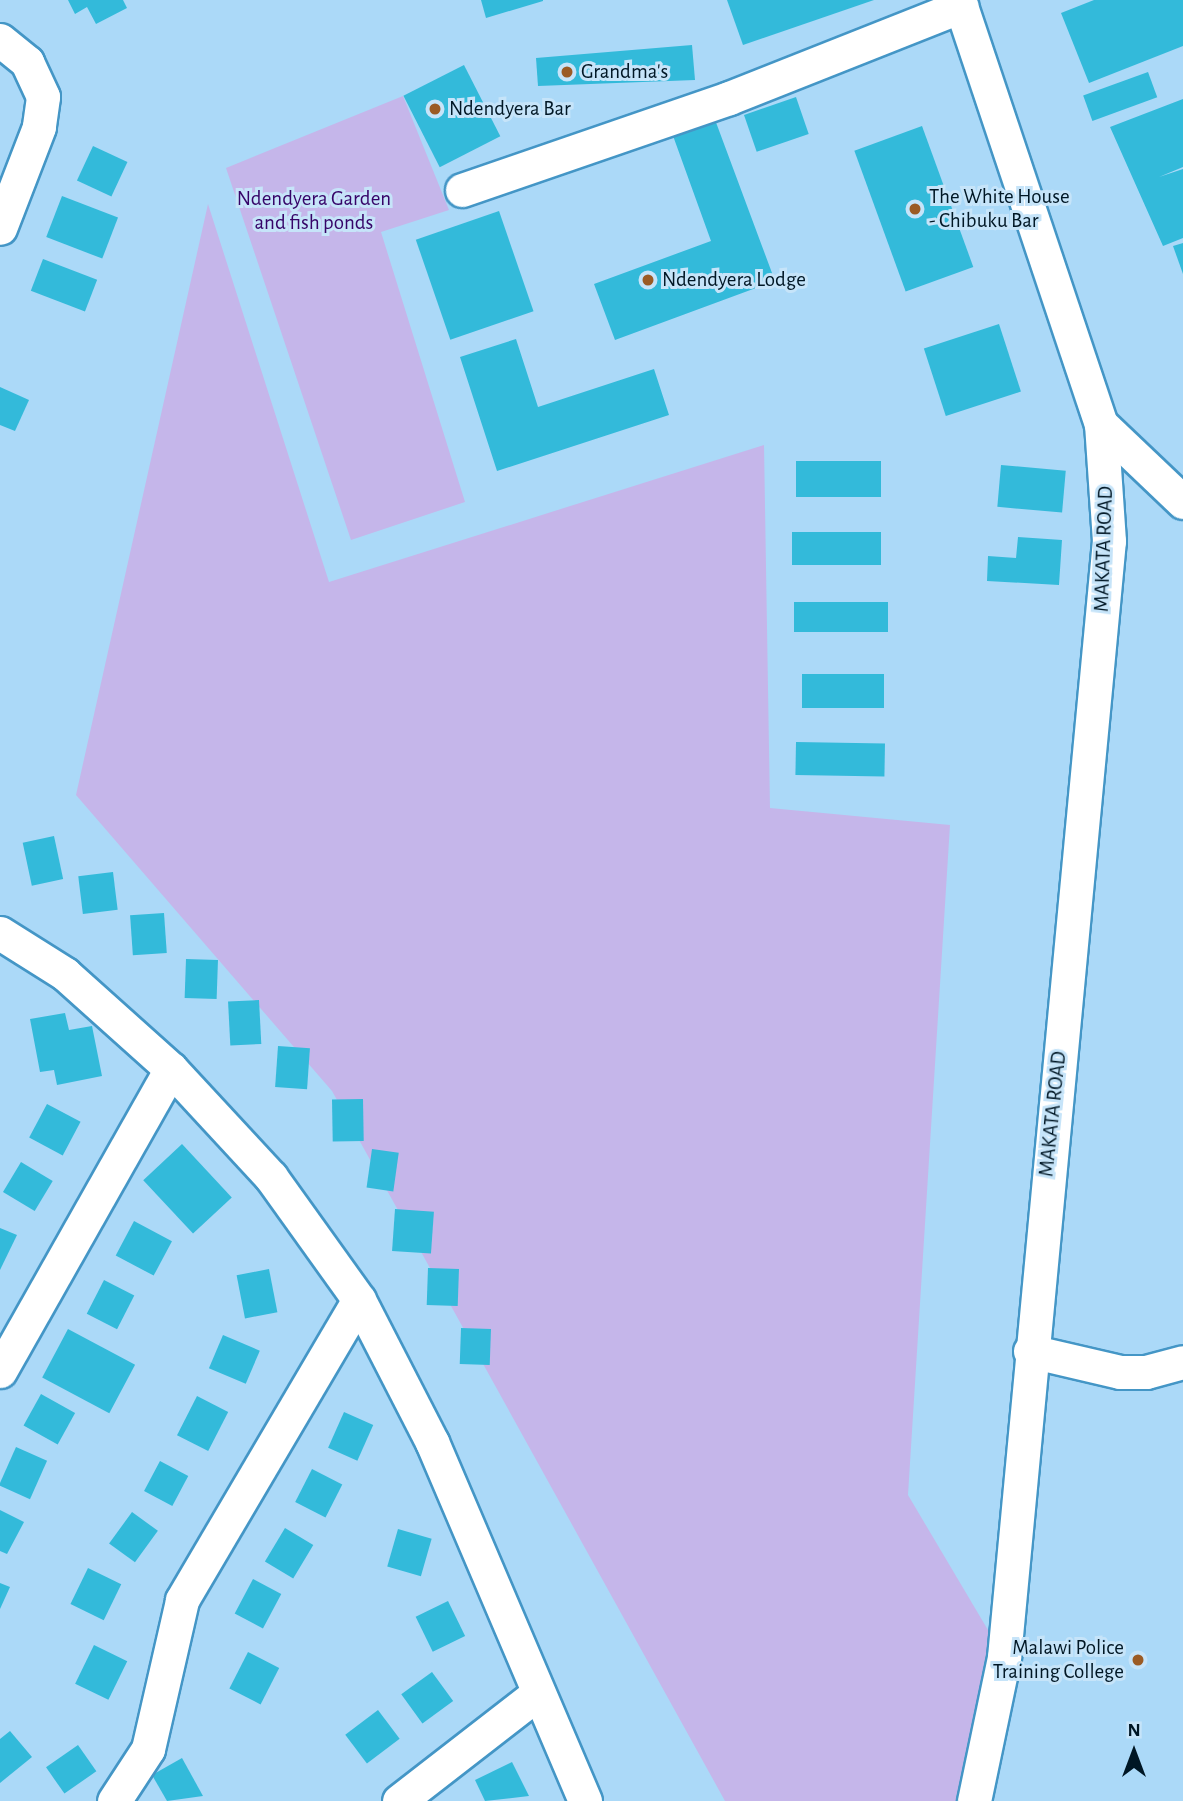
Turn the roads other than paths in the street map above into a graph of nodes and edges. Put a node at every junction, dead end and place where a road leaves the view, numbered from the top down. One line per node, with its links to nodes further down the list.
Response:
1 (960, 3): 3 (street); 5 (street)
2 (0, 40): 4 (street)
3 (462, 190)
4 (0, 228)
5 (1101, 424): 6 (street); 10 (street, MAKATA ROAD)
6 (1183, 502)
7 (0, 933): 8 (street)
8 (171, 1069): 9 (street); 12 (street)
9 (359, 1300): 13 (street); 14 (street)
10 (1030, 1351): 11 (street); 17 (street, MAKATA ROAD)
11 (1183, 1362)
12 (0, 1371)
13 (537, 1694): 15 (street); 16 (street)
14 (114, 1801)
15 (399, 1801)
16 (585, 1801)
17 (974, 1801)

